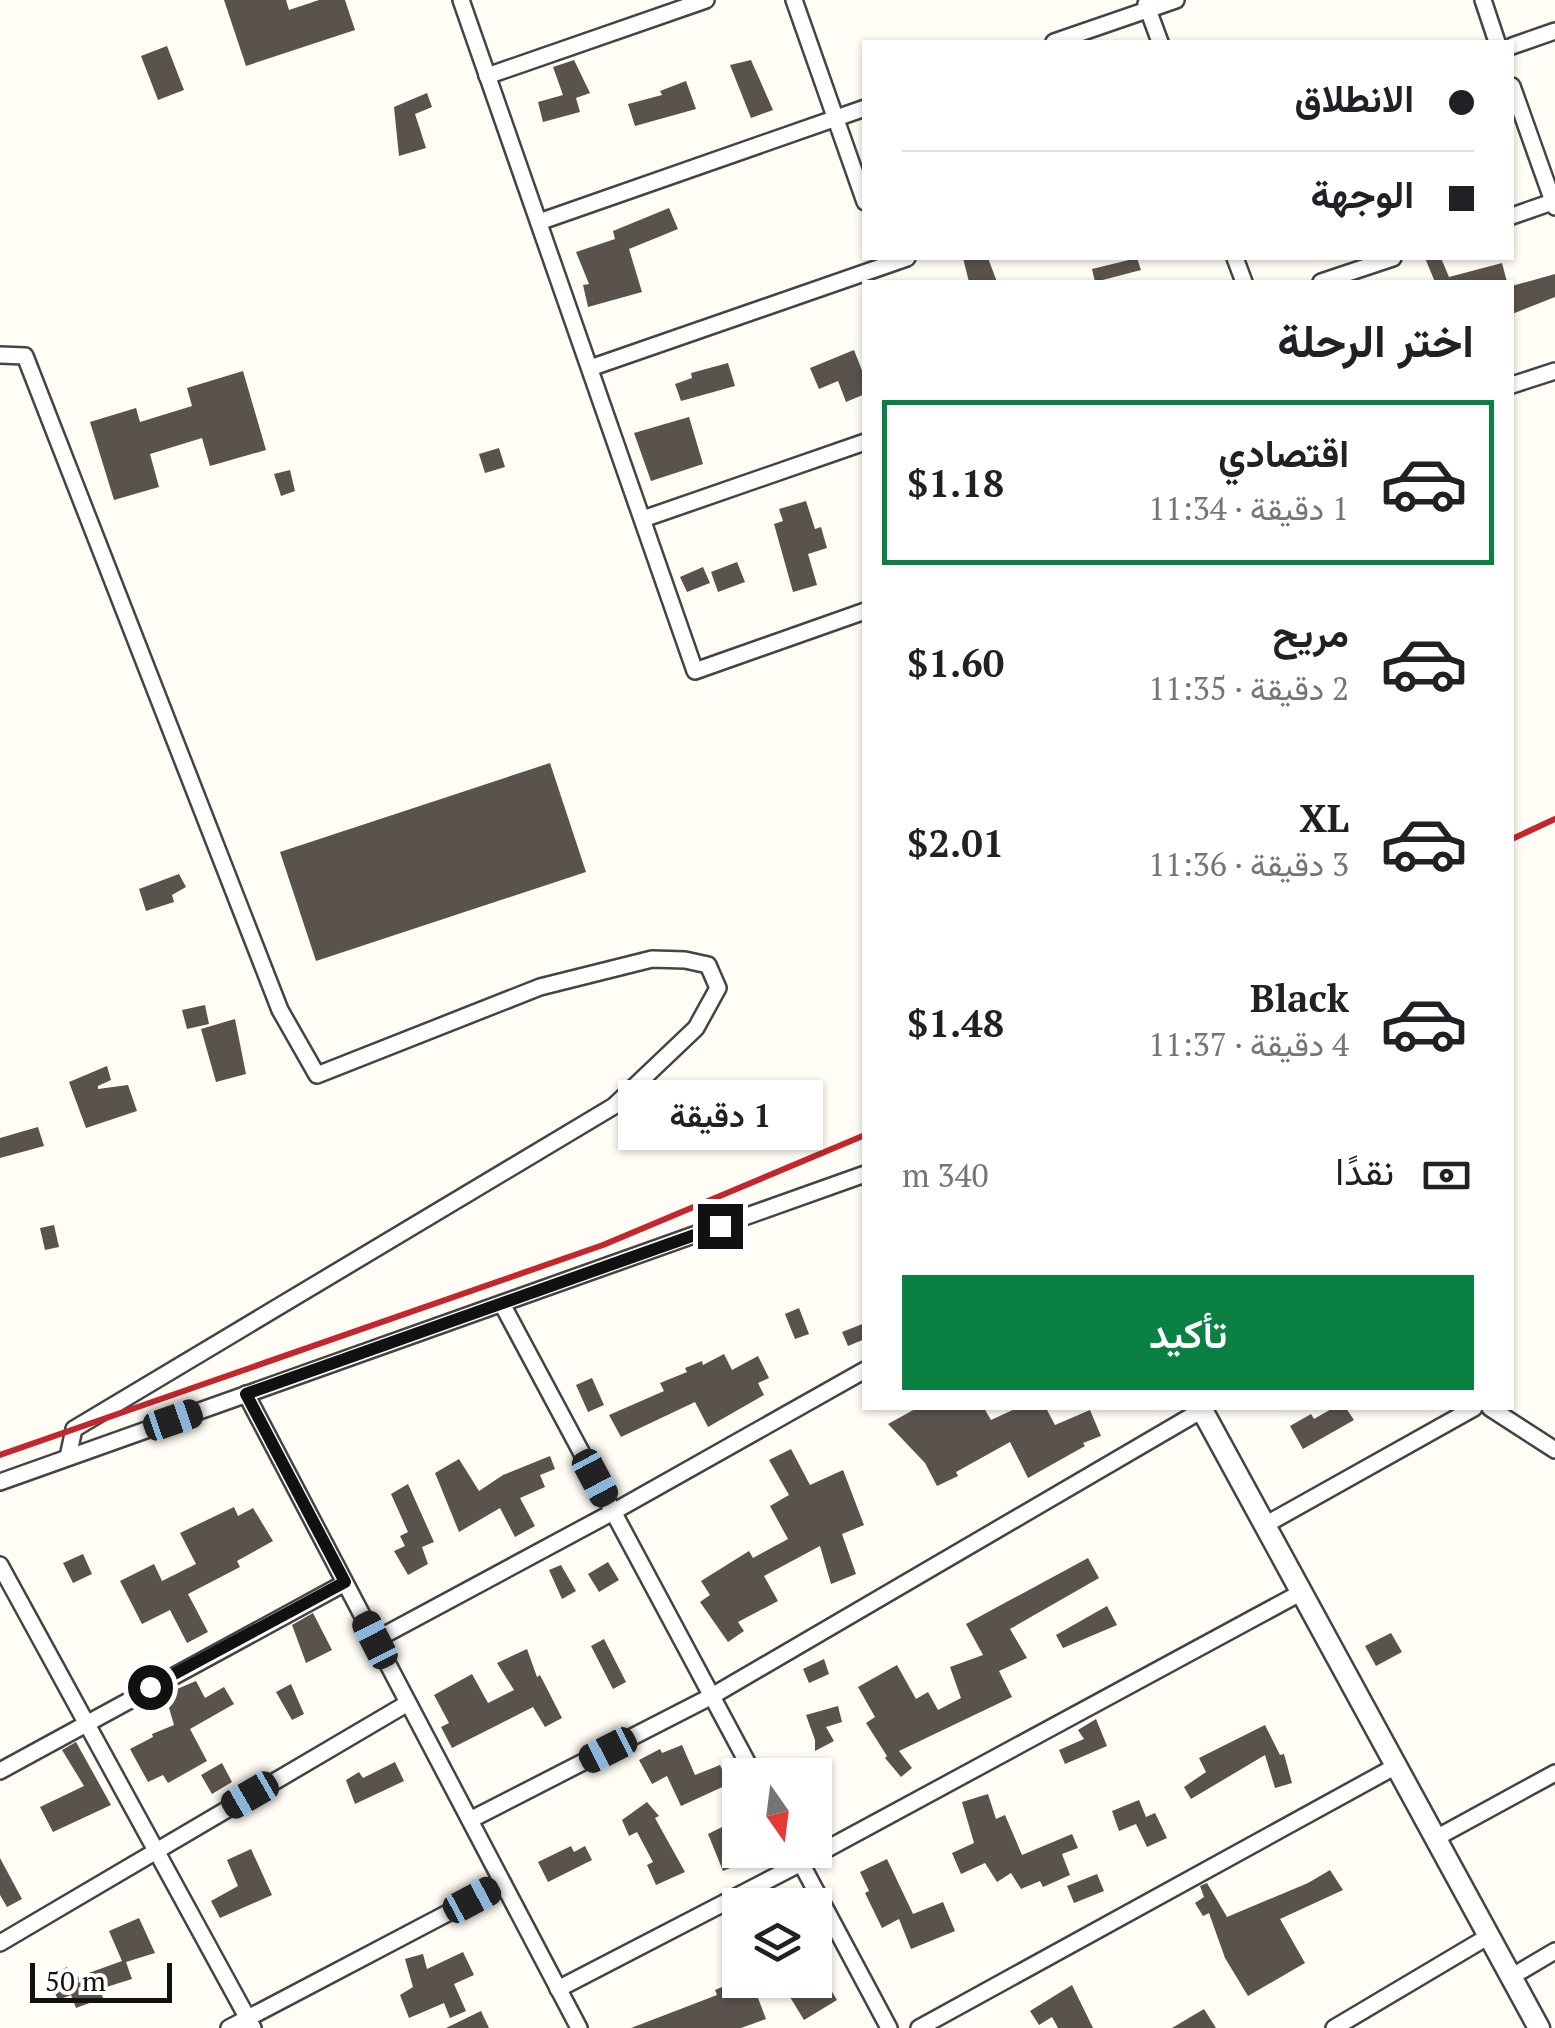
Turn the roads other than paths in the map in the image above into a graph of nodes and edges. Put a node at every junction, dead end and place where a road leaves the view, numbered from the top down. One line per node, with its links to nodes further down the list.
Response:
1 (461, 0): 12 (street)
2 (706, 0): 12 (street)
3 (794, 0): 15 (street)
4 (1176, 0): 6 (street)
5 (1482, 0): 10 (street)
6 (1147, 5): 8 (street); 9 (street)
7 (1555, 31): 11 (street)
8 (1059, 40)
9 (1159, 40)
10 (1497, 40)
11 (1514, 45)
12 (488, 76): 19 (street)
13 (1514, 92): 17 (street)
14 (862, 109): 15 (street)
15 (836, 118): 16 (street); 19 (street)
16 (862, 193)
17 (1554, 203): 18 (street)
18 (1514, 215)
19 (539, 222): 24 (street)
20 (1386, 260): 22 (street)
21 (886, 261): 24 (street)
22 (1327, 280)
23 (0, 355): 39 (street)
24 (590, 368): 28 (street)
25 (1555, 370): 26 (street)
26 (1514, 385)
27 (862, 443): 28 (street)
28 (642, 520): 29 (street)
29 (862, 613)
30 (862, 1175): 31 (street)
31 (502, 1304): 33 (street); 41 (street)
32 (862, 1372): 41 (street)
33 (246, 1394): 39 (street); 44 (street)
34 (1199, 1410): 47 (street)
35 (1202, 1410): 42 (street)
36 (1470, 1410): 42 (street)
37 (1493, 1410): 38 (street)
38 (1555, 1450)
39 (68, 1458): 40 (street)
40 (0, 1482)
41 (613, 1512): 46 (street); 47 (street)
42 (1265, 1525): 45 (street)
43 (0, 1566): 49 (street)
44 (345, 1582): 46 (street); 49 (street)
45 (1302, 1592): 51 (street); 56 (street)
46 (375, 1640): 48 (street)
47 (712, 1696): 50 (street); 54 (street)
48 (408, 1703): 54 (street); 57 (street)
49 (86, 1722): 52 (street); 57 (street)
50 (745, 1758)
51 (1396, 1766): 55 (street); 70 (street)
52 (0, 1771)
53 (1555, 1773): 55 (street)
54 (470, 1820): 60 (street)
55 (1436, 1838): 61 (street)
56 (832, 1839)
57 (156, 1851): 62 (street); 66 (street)
58 (778, 1868): 65 (street)
59 (804, 1868): 69 (street)
60 (504, 1884): 65 (street); 66 (street)
61 (1489, 1936): 64 (street); 71 (street)
62 (0, 1942)
63 (1555, 1951): 64 (street)
64 (1511, 1977): 72 (street)
65 (558, 1989): 68 (street)
66 (250, 2023): 67 (street)
67 (229, 2028)
68 (579, 2028)
69 (889, 2028)
70 (919, 2028)
71 (1334, 2028)
72 (1539, 2028)

